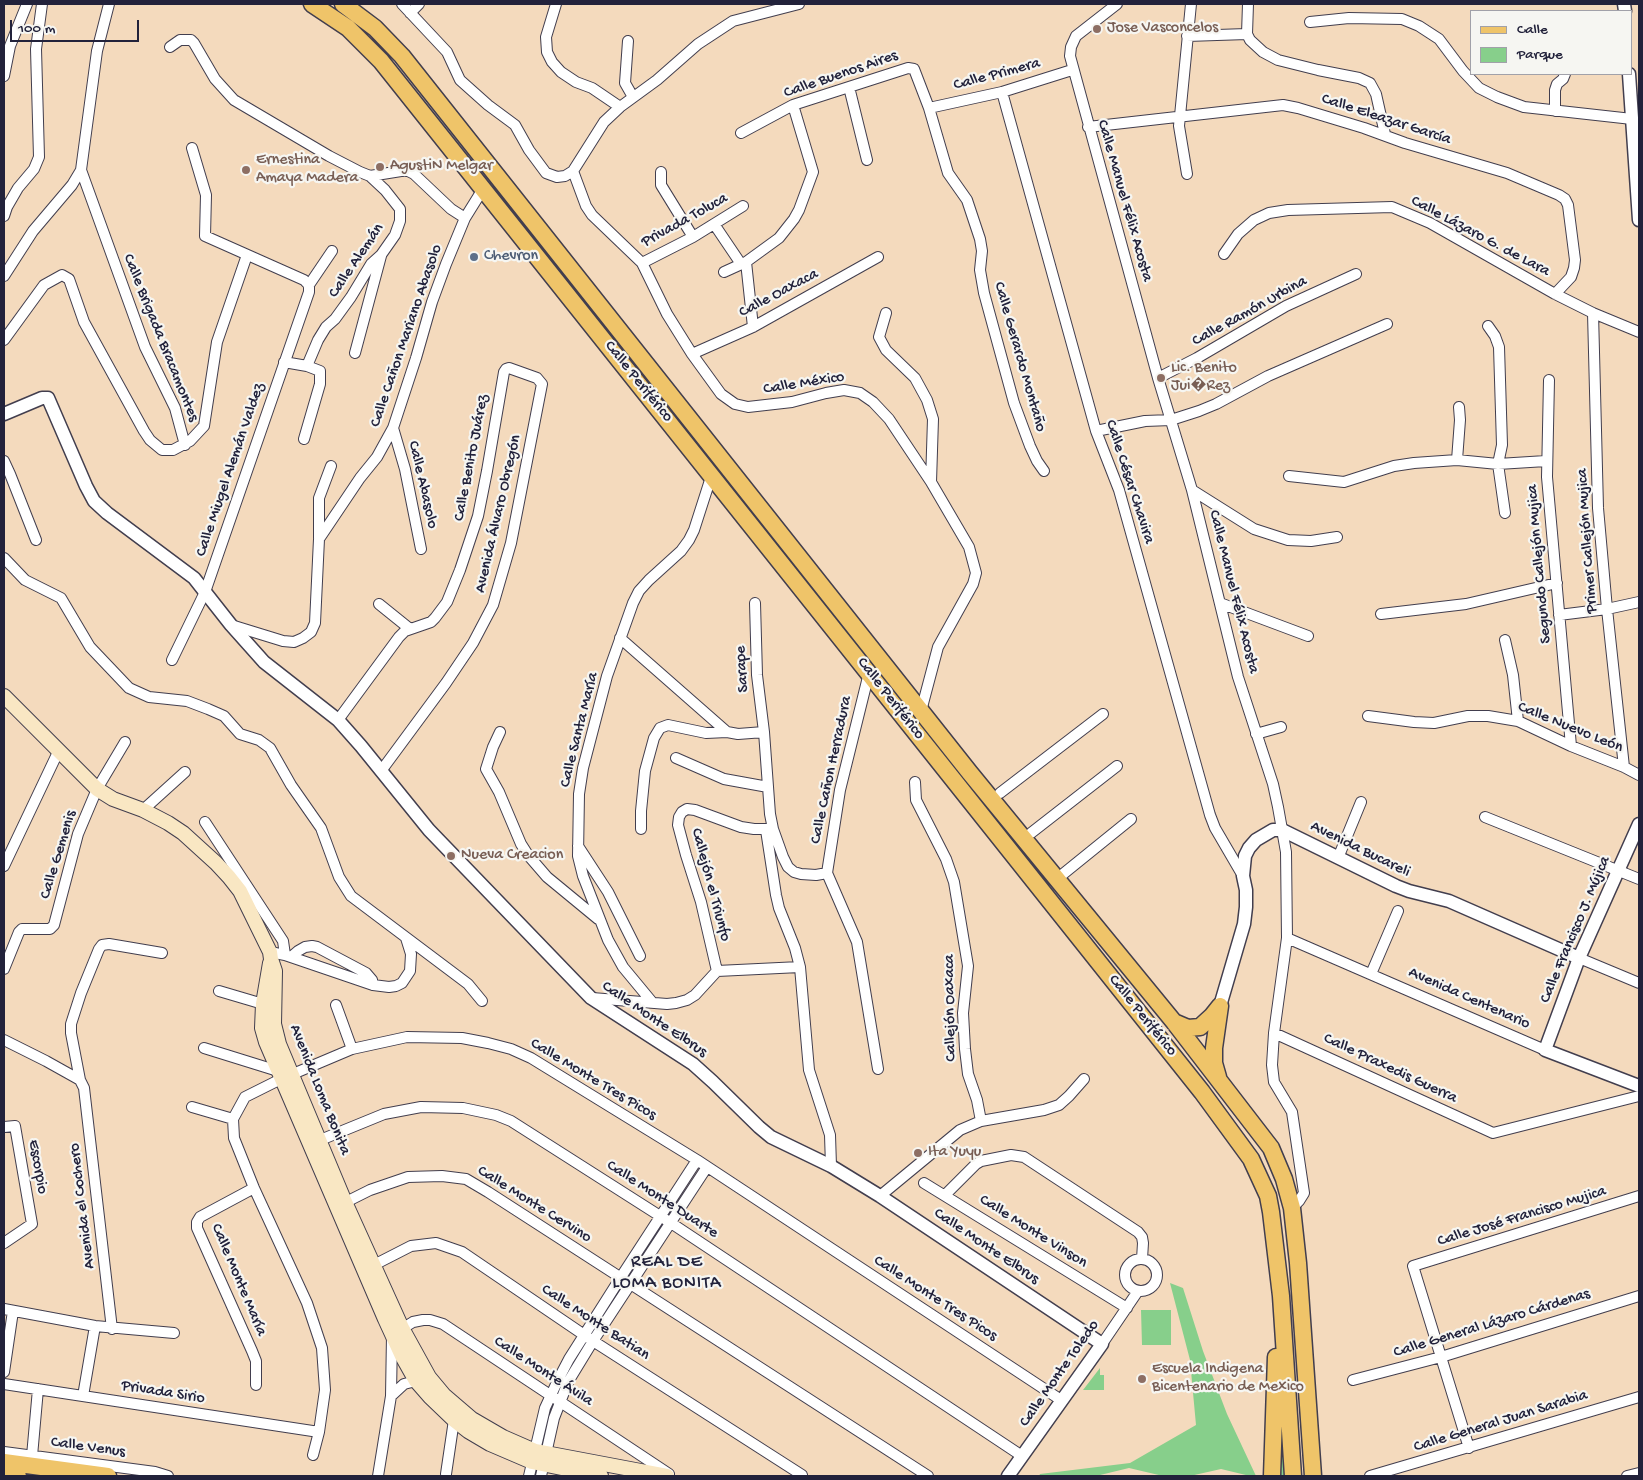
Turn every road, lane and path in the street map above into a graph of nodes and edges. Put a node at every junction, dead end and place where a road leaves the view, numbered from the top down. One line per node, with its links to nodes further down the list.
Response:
1 (27, 4): 22 (street)
2 (42, 4): 44 (street)
3 (109, 4): 37 (street)
4 (312, 4): 42 (main road, Calle Periférico)
5 (343, 4): 115 (main road, Calle Periférico)
6 (402, 4): 13 (street)
7 (419, 4): 13 (street)
8 (556, 4): 27 (street)
9 (799, 4): 25 (street)
10 (1117, 4): 19 (street, Calle Manuel Félix Acosta)
11 (1191, 4): 16 (street)
12 (1248, 4): 15 (street)
13 (410, 13): 38 (street)
14 (1310, 22): 29 (street)
15 (1247, 34): 16 (street); 34 (street)
16 (1187, 36): 30 (street)
17 (628, 41): 25 (street)
18 (170, 47): 41 (street)
19 (1072, 70): 24 (street, Calle Primera); 32 (street, Calle Manuel Félix Acosta)
20 (1565, 75): 29 (street)
21 (1629, 75): 31 (street)
22 (4, 76)
23 (849, 87): 26 (street, Calle Buenos Aires); 28 (street, Calle Buenos Aires); 36 (street)
24 (1002, 92): 28 (street, Calle Primera); 79 (street, Calle César Chavira)
25 (633, 97): 27 (street)
26 (794, 105): 33 (street, Calle Buenos Aires); 55 (street)
27 (620, 107): 38 (street)
28 (929, 108): 87 (street, Calle Gerardo Montaño)
29 (1555, 111): 31 (street)
30 (1180, 117): 32 (street, Calle Eleazar García); 34 (street, Calle Eleazar García); 40 (street)
31 (1632, 119): 46 (street)
32 (1088, 127): 72 (street, Calle Manuel Félix Acosta)
33 (741, 133)
34 (1385, 134): 60 (street, Calle Eleazar García)
35 (192, 148): 51 (street)
36 (867, 160)
37 (81, 170): 58 (street); 81 (street, Calle Brigada Bracamontes)
38 (573, 171): 54 (street, Calle México)
39 (661, 172): 48 (street)
40 (1187, 174)
41 (370, 176): 45 (street); 52 (street, Calle Alemán)
42 (483, 189): 45 (street, Calle Cañon Mariano Abasolo); 88 (main road, Calle Periférico)
43 (743, 206): 47 (street, Privada Toluca)
44 (4, 216)
45 (464, 218): 78 (street, Calle Cañon Mariano Abasolo)
46 (1639, 220)
47 (714, 224): 48 (street, Privada Toluca); 55 (street)
48 (693, 237): 54 (street, Privada Toluca)
49 (332, 251): 59 (street, Calle Miugel Alemán Valdez)
50 (1224, 254): 60 (street, Calle Lázaro G. de Lara)
51 (247, 255): 59 (street); 81 (street)
52 (381, 255): 68 (street); 71 (street, Calle Alemán)
53 (878, 257): 65 (street, Calle Oaxaca)
54 (642, 263): 69 (street, Calle México)
55 (743, 263): 56 (street); 65 (street)
56 (724, 272)
57 (1356, 274): 72 (street, Calle Ramón Urbina)
58 (4, 276)
59 (309, 285): 70 (street, Calle Miugel Alemán Valdez)
60 (1555, 294): 62 (street, Calle Lázaro G. de Lara)
61 (886, 312): 90 (street)
62 (1593, 313): 66 (street, Calle Lázaro G. de Lara); 104 (street, Primer Callejón Mujica)
63 (1387, 324): 77 (street)
64 (1488, 326): 85 (street)
65 (753, 327): 69 (street, Calle Oaxaca)
66 (1639, 332)
67 (4, 340): 81 (street, Calle Brigada Bracamontes)
68 (355, 353)
69 (692, 354): 90 (street, Calle México)
70 (284, 362): 71 (street); 99 (street, Calle Miugel Alemán Valdez)
71 (307, 366): 80 (street)
72 (1158, 378): 77 (street, Calle Manuel Félix Acosta)
73 (540, 380): 108 (street, Calle Benito Juárez); 132 (street, Avenida Álvaro Obregón)
74 (1549, 380): 84 (street, Segundo Callejón Mujica)
75 (1459, 407): 82 (street)
76 (4, 414): 99 (street, Calle Monte Elbrus)
77 (1171, 420): 79 (street); 91 (street, Calle Manuel Félix Acosta)
78 (393, 428): 94 (street, Calle Cañon Mariano Abasolo); 96 (street, Calle Abasolo)
79 (1096, 431): 155 (street, Calle César Chavira)
80 (304, 439)
81 (185, 445)
82 (1457, 460): 85 (street); 89 (street)
83 (4, 461): 95 (street)
84 (1546, 461): 85 (street); 98 (street, Segundo Callejón Mujica)
85 (1498, 464): 92 (street)
86 (331, 466): 94 (street)
87 (1044, 471)
88 (712, 474): 110 (street, Calle Santa María); 113 (main road, Calle Periférico)
89 (1289, 476)
90 (930, 482): 115 (street, Calle México)
91 (1192, 490): 93 (street); 102 (street, Calle Manuel Félix Acosta)
92 (1505, 513)
93 (1337, 537)
94 (319, 539): 107 (street)
95 (36, 540)
96 (421, 549)
97 (4, 558): 160 (street)
98 (1556, 583): 105 (street); 106 (street, Segundo Callejón Mujica)
99 (205, 592): 107 (street, Calle Monte Elbrus); 112 (street, Calle Miugel Alemán Valdez)
100 (1639, 602): 104 (street)
101 (755, 603): 123 (street, Sarape)
102 (1220, 603): 109 (street); 124 (street, Calle Manuel Félix Acosta)
103 (379, 604): 108 (street)
104 (1607, 609): 106 (street); 130 (street, Primer Callejón Mujica)
105 (1381, 614)
106 (1559, 615): 126 (street, Segundo Callejón Mujica)
107 (230, 625): 118 (street, Calle Monte Elbrus)
108 (410, 629): 118 (street, Calle Benito Juárez)
109 (1308, 636)
110 (620, 638): 122 (street); 149 (street, Calle Santa María)
111 (1505, 640): 119 (street)
112 (172, 660)
113 (869, 673): 153 (street, Calle Cañon Herradura); 219 (main road, Calle Periférico)
114 (4, 696): 127 (main road)
115 (921, 711): 133 (main road, Calle Periférico)
116 (1103, 714): 138 (street)
117 (1368, 716): 119 (street, Calle Nuevo León)
118 (338, 720): 132 (street, Calle Monte Elbrus)
119 (1518, 721): 126 (street, Calle Nuevo León)
120 (1281, 727): 124 (street)
121 (500, 732): 158 (street)
122 (727, 732): 123 (street); 145 (street)
123 (764, 732): 136 (street, Sarape)
124 (1256, 734): 147 (street, Calle Manuel Félix Acosta)
125 (125, 742): 137 (street, Calle Gemenis)
126 (1572, 746): 130 (street, Calle Nuevo León)
127 (59, 750): 137 (main road); 151 (street)
128 (676, 758): 136 (street)
129 (1117, 766): 148 (street)
130 (1624, 767): 134 (street, Calle Nuevo León)
131 (186, 772): 140 (street)
132 (382, 772): 174 (street, Calle Monte Elbrus)
133 (970, 773): 138 (main road); 159 (main road, Calle Periférico)
134 (1639, 775)
135 (915, 782): 195 (street, Callejón Oaxaca)
136 (768, 787): 146 (street, Sarape)
137 (97, 789): 140 (main road); 168 (street, Calle Gemenis)
138 (1000, 793): 148 (main road)
139 (1361, 802): 150 (street)
140 (143, 810): 163 (main road)
141 (1485, 817): 152 (street)
142 (1131, 820): 154 (street)
143 (205, 822): 164 (street)
144 (1639, 824): 152 (street, Calle Francisco J. Mújica)
145 (641, 829)
146 (770, 829): 153 (street); 167 (street); 169 (street, Callejón el Triunfo)
147 (1282, 830): 150 (street, Avenida Bucareli); 155 (street); 161 (street, Calle Manuel Félix Acosta)
148 (1031, 834): 154 (main road)
149 (577, 845): 158 (street, Calle Santa María); 165 (street)
150 (1338, 858): 166 (street, Avenida Bucareli)
151 (4, 866)
152 (1619, 871): 156 (street); 166 (street, Calle Francisco J. Mújica)
153 (827, 873): 186 (street)
154 (1063, 874): 159 (main road)
155 (1244, 876): 179 (street)
156 (1639, 879)
157 (1398, 911): 170 (street)
158 (599, 919): 176 (street, Calle Santa María)
159 (1096, 928): 180 (main road, Calle Periférico)
160 (405, 937): 172 (street); 175 (street)
161 (1287, 938): 170 (street, Avenida Centenario); 181 (street, Calle Manuel Félix Acosta)
162 (162, 953): 189 (street, Avenida el Cochero)
163 (271, 956): 164 (street); 177 (main road, Avenida Loma Bonita); 187 (main road, Avenida Loma Bonita)
164 (288, 956): 172 (street); 172 (street)
165 (640, 956)
166 (1579, 958): 171 (street, Avenida Bucareli); 185 (street, Calle Francisco J. Mújica)
167 (800, 967): 169 (street); 199 (street)
168 (4, 969)
169 (717, 971): 176 (street)
170 (1371, 974): 185 (street, Avenida Centenario)
171 (1639, 983)
172 (373, 985)
173 (219, 991): 177 (street)
174 (591, 998): 176 (street); 199 (street, Calle Monte Elbrus)
175 (482, 1001)
176 (652, 1002)
177 (263, 1004): 187 (main road, Avenida Loma Bonita)
178 (336, 1004): 184 (street)
179 (1220, 1006): 180 (main road); 190 (main road)
180 (1174, 1022): 190 (main road, Calle Periférico)
181 (1274, 1033): 192 (street, Calle Praxedis Guerra); 207 (street, Calle Manuel Félix Acosta)
182 (4, 1040): 189 (street)
183 (204, 1048): 187 (street)
184 (352, 1049): 187 (street, Calle Monte Tres Picos); 198 (street, Calle Monte Tres Picos)
185 (1545, 1050): 191 (street, Avenida Centenario)
186 (878, 1069)
187 (283, 1075): 194 (street, Calle Monte Tres Picos); 197 (main road, Avenida Loma Bonita)
188 (1084, 1079): 195 (street)
189 (80, 1080): 221 (street, Avenida el Cochero)
190 (1218, 1080): 207 (main road, Calle Periférico)
191 (1639, 1086)
192 (1639, 1096)
193 (192, 1107): 194 (street)
194 (233, 1119): 202 (street)
195 (981, 1120): 204 (street)
196 (4, 1127): 210 (street, Escorpio)
197 (314, 1142): 206 (main road, Avenida Loma Bonita); 208 (street, Calle Monte Duarte)
198 (697, 1160): 200 (street, Calle Monte Tres Picos); 208 (street)
199 (831, 1166): 204 (street, Calle Monte Elbrus)
200 (707, 1167): 209 (street); 237 (street, Calle Monte Tres Picos)
201 (924, 1183): 203 (street, Calle Monte Vinson)
202 (254, 1188): 231 (street, Calle Monte María); 240 (street)
203 (945, 1195): 211 (street); 217 (street, Calle Monte Vinson)
204 (880, 1196): 225 (street, Calle Monte Elbrus)
205 (1639, 1196): 226 (street, Calle José Francisco Mujica)
206 (341, 1205): 212 (main road, Avenida Loma Bonita); 213 (street, Calle Monte Cervino)
207 (1292, 1208): 264 (main road, Calle Periférico)
208 (661, 1217): 209 (street, Calle Monte Duarte); 213 (street)
209 (671, 1223): 214 (street); 245 (street, Calle Monte Duarte)
210 (4, 1243)
211 (1142, 1259): 215 (street); 215 (street)
212 (368, 1268): 222 (main road, Avenida Loma Bonita); 224 (street, Calle Monte Batian)
213 (621, 1277): 214 (street, Calle Monte Cervino); 224 (street)
214 (630, 1284): 224 (street); 260 (street, Calle Monte Cervino)
215 (1138, 1291): 217 (street, Calle Monte Toledo)
216 (1639, 1296): 226 (street, Calle General Lázaro Cárdenas)
217 (1127, 1308): 225 (street, Calle Monte Toledo)
218 (8, 1310): 220 (street); 227 (street)
219 (1282, 1312): 262 (main road); 263 (main road, Calle Periférico)
220 (95, 1326): 221 (street); 234 (street)
221 (112, 1329): 223 (street)
222 (397, 1332): 229 (main road, Avenida Loma Bonita); 233 (street, Calle Monte Ávila); 235 (street); 247 (main road, Avenida Loma Bonita)
223 (174, 1333)
224 (589, 1338): 233 (street); 238 (street); 251 (street, Calle Monte Batian)
225 (1102, 1344): 237 (street, Calle Monte Toledo)
226 (1441, 1357): 228 (street, Calle General Lázaro Cárdenas); 241 (street)
227 (4, 1372)
228 (1353, 1380)
229 (416, 1381): 235 (street); 239 (main road, Avenida Loma Bonita)
230 (4, 1384): 232 (street, Privada Sirio)
231 (256, 1385)
232 (38, 1389): 234 (street, Privada Sirio); 244 (street)
233 (550, 1395): 238 (street, Calle Monte Ávila); 247 (street)
234 (83, 1396): 240 (street, Privada Sirio)
235 (391, 1396): 255 (street)
236 (1639, 1397): 241 (street, Calle General Juan Sarabia)
237 (1061, 1400): 245 (street, Calle Monte Toledo)
238 (560, 1401): 247 (street); 259 (street, Calle Monte Ávila)
239 (454, 1420): 247 (main road, Avenida Loma Bonita); 250 (street)
240 (319, 1432): 243 (street)
241 (1469, 1448): 265 (street, Calle General Juan Sarabia)
242 (4, 1452): 244 (street, Calle Venus)
243 (313, 1455)
244 (32, 1456): 254 (street, Calle Venus)
245 (1022, 1456): 261 (street, Calle Monte Toledo)
246 (4, 1462): 253 (main road)
247 (539, 1462): 256 (street); 257 (main road, Avenida Loma Bonita); 258 (main road, Avenida Loma Bonita)
248 (1639, 1473): 266 (street)
249 (4, 1474): 252 (main road)
250 (446, 1474)
251 (802, 1475)
252 (18, 1476)
253 (108, 1476)
254 (168, 1476)
255 (378, 1476)
256 (529, 1476)
257 (602, 1476)
258 (667, 1476)
259 (672, 1476)
260 (928, 1476)
261 (1008, 1476)
262 (1272, 1476)
263 (1293, 1476)
264 (1313, 1476)
265 (1370, 1476)
266 (1628, 1476)

